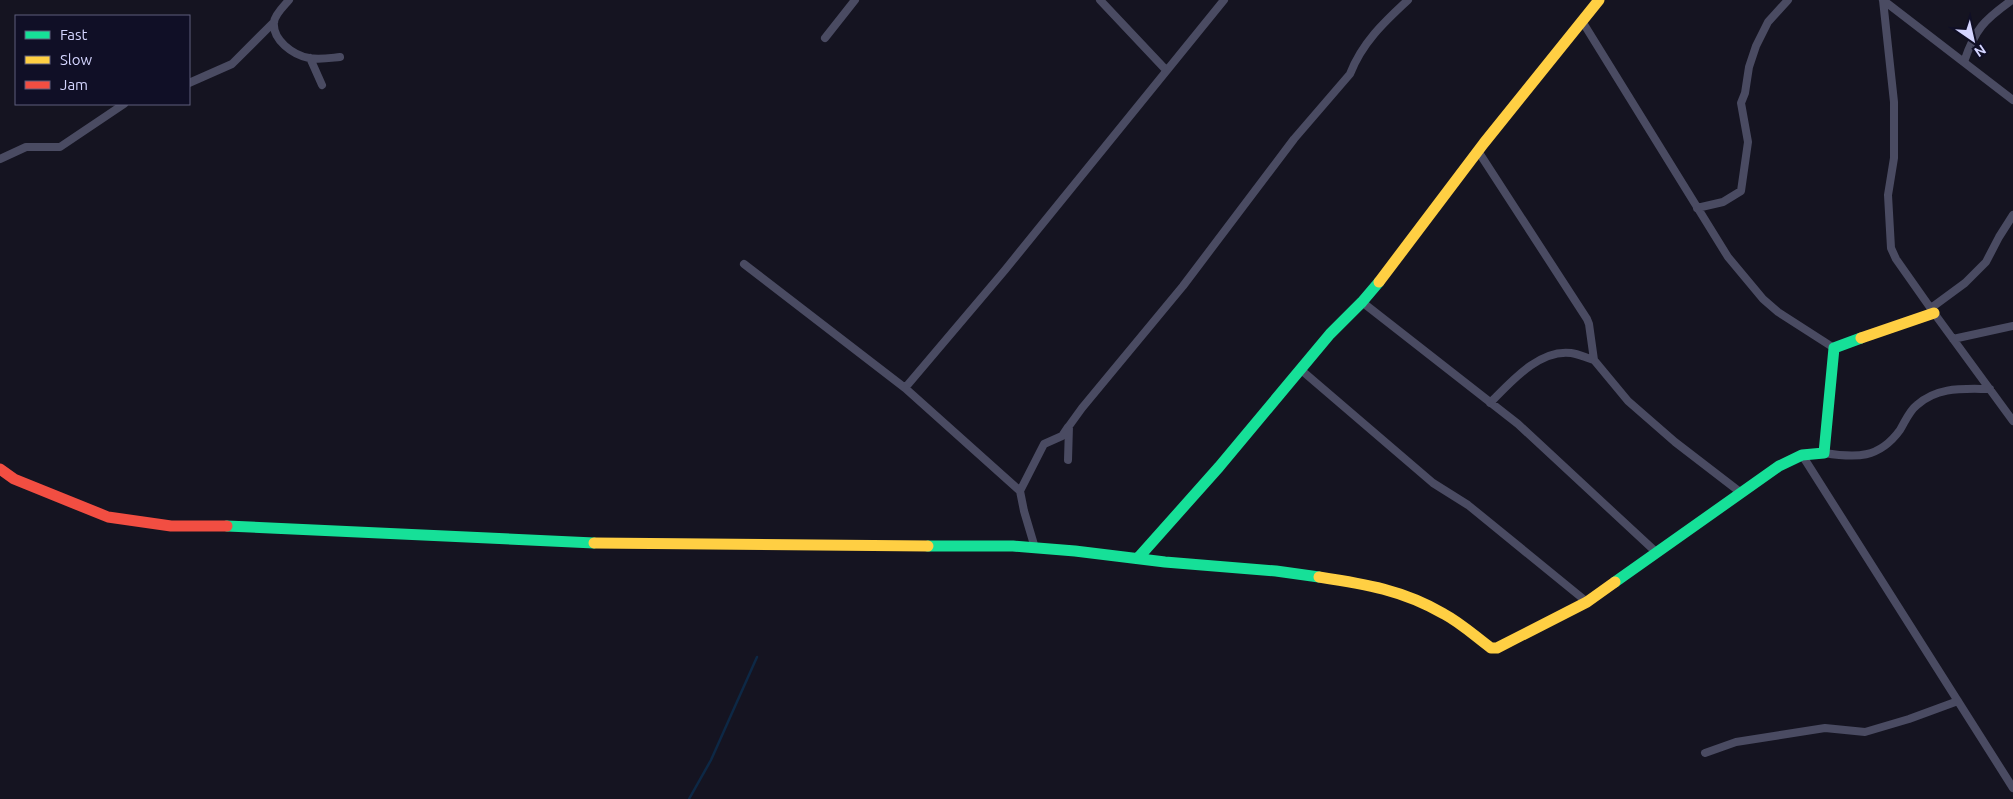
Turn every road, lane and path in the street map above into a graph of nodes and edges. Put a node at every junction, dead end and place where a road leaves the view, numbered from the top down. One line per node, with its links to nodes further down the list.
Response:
1 (289, 0): 11 (street)
2 (855, 0): 12 (street)
3 (1100, 0): 16 (street)
4 (1224, 0): 16 (street)
5 (1408, 0): 37 (street)
6 (1599, 0): 10 (street)
7 (1788, 0): 23 (street)
8 (1883, 0): 15 (street); 27 (street)
9 (2012, 0): 15 (street)
10 (1582, 21): 21 (street); 23 (street)
11 (274, 22): 14 (street); 17 (street)
12 (824, 38)
13 (340, 57): 14 (street)
14 (310, 58): 18 (street)
15 (1964, 62): 19 (street)
16 (1166, 70): 33 (street)
17 (190, 83)
18 (322, 85)
19 (2013, 100)
20 (123, 105): 22 (street)
21 (1478, 151): 26 (street); 31 (street)
22 (0, 159)
23 (1697, 208): 30 (street)
24 (2013, 215): 27 (street)
25 (744, 264): 33 (street)
26 (1362, 302): 32 (street); 35 (street)
27 (1932, 311): 29 (street); 30 (street)
28 (2013, 326): 29 (street)
29 (1953, 339): 34 (street)
30 (1834, 348): 38 (street)
31 (1594, 360): 35 (street); 43 (street)
32 (1300, 369): 46 (street); 47 (street)
33 (905, 388): 42 (street)
34 (1990, 389): 36 (street); 38 (street)
35 (1490, 403): 45 (street)
36 (2013, 421)
37 (1069, 426): 40 (street); 42 (street)
38 (1824, 454): 39 (street)
39 (1802, 455): 43 (street); 48 (street)
40 (1068, 460)
41 (0, 469): 44 (street)
42 (1020, 491): 44 (street)
43 (1740, 492): 45 (street)
44 (1035, 548): 46 (street)
45 (1656, 552): 47 (street)
46 (1138, 558): 47 (street)
47 (1587, 602)
48 (1958, 701): 49 (street); 50 (street)
49 (1705, 753)
50 (2013, 788)

